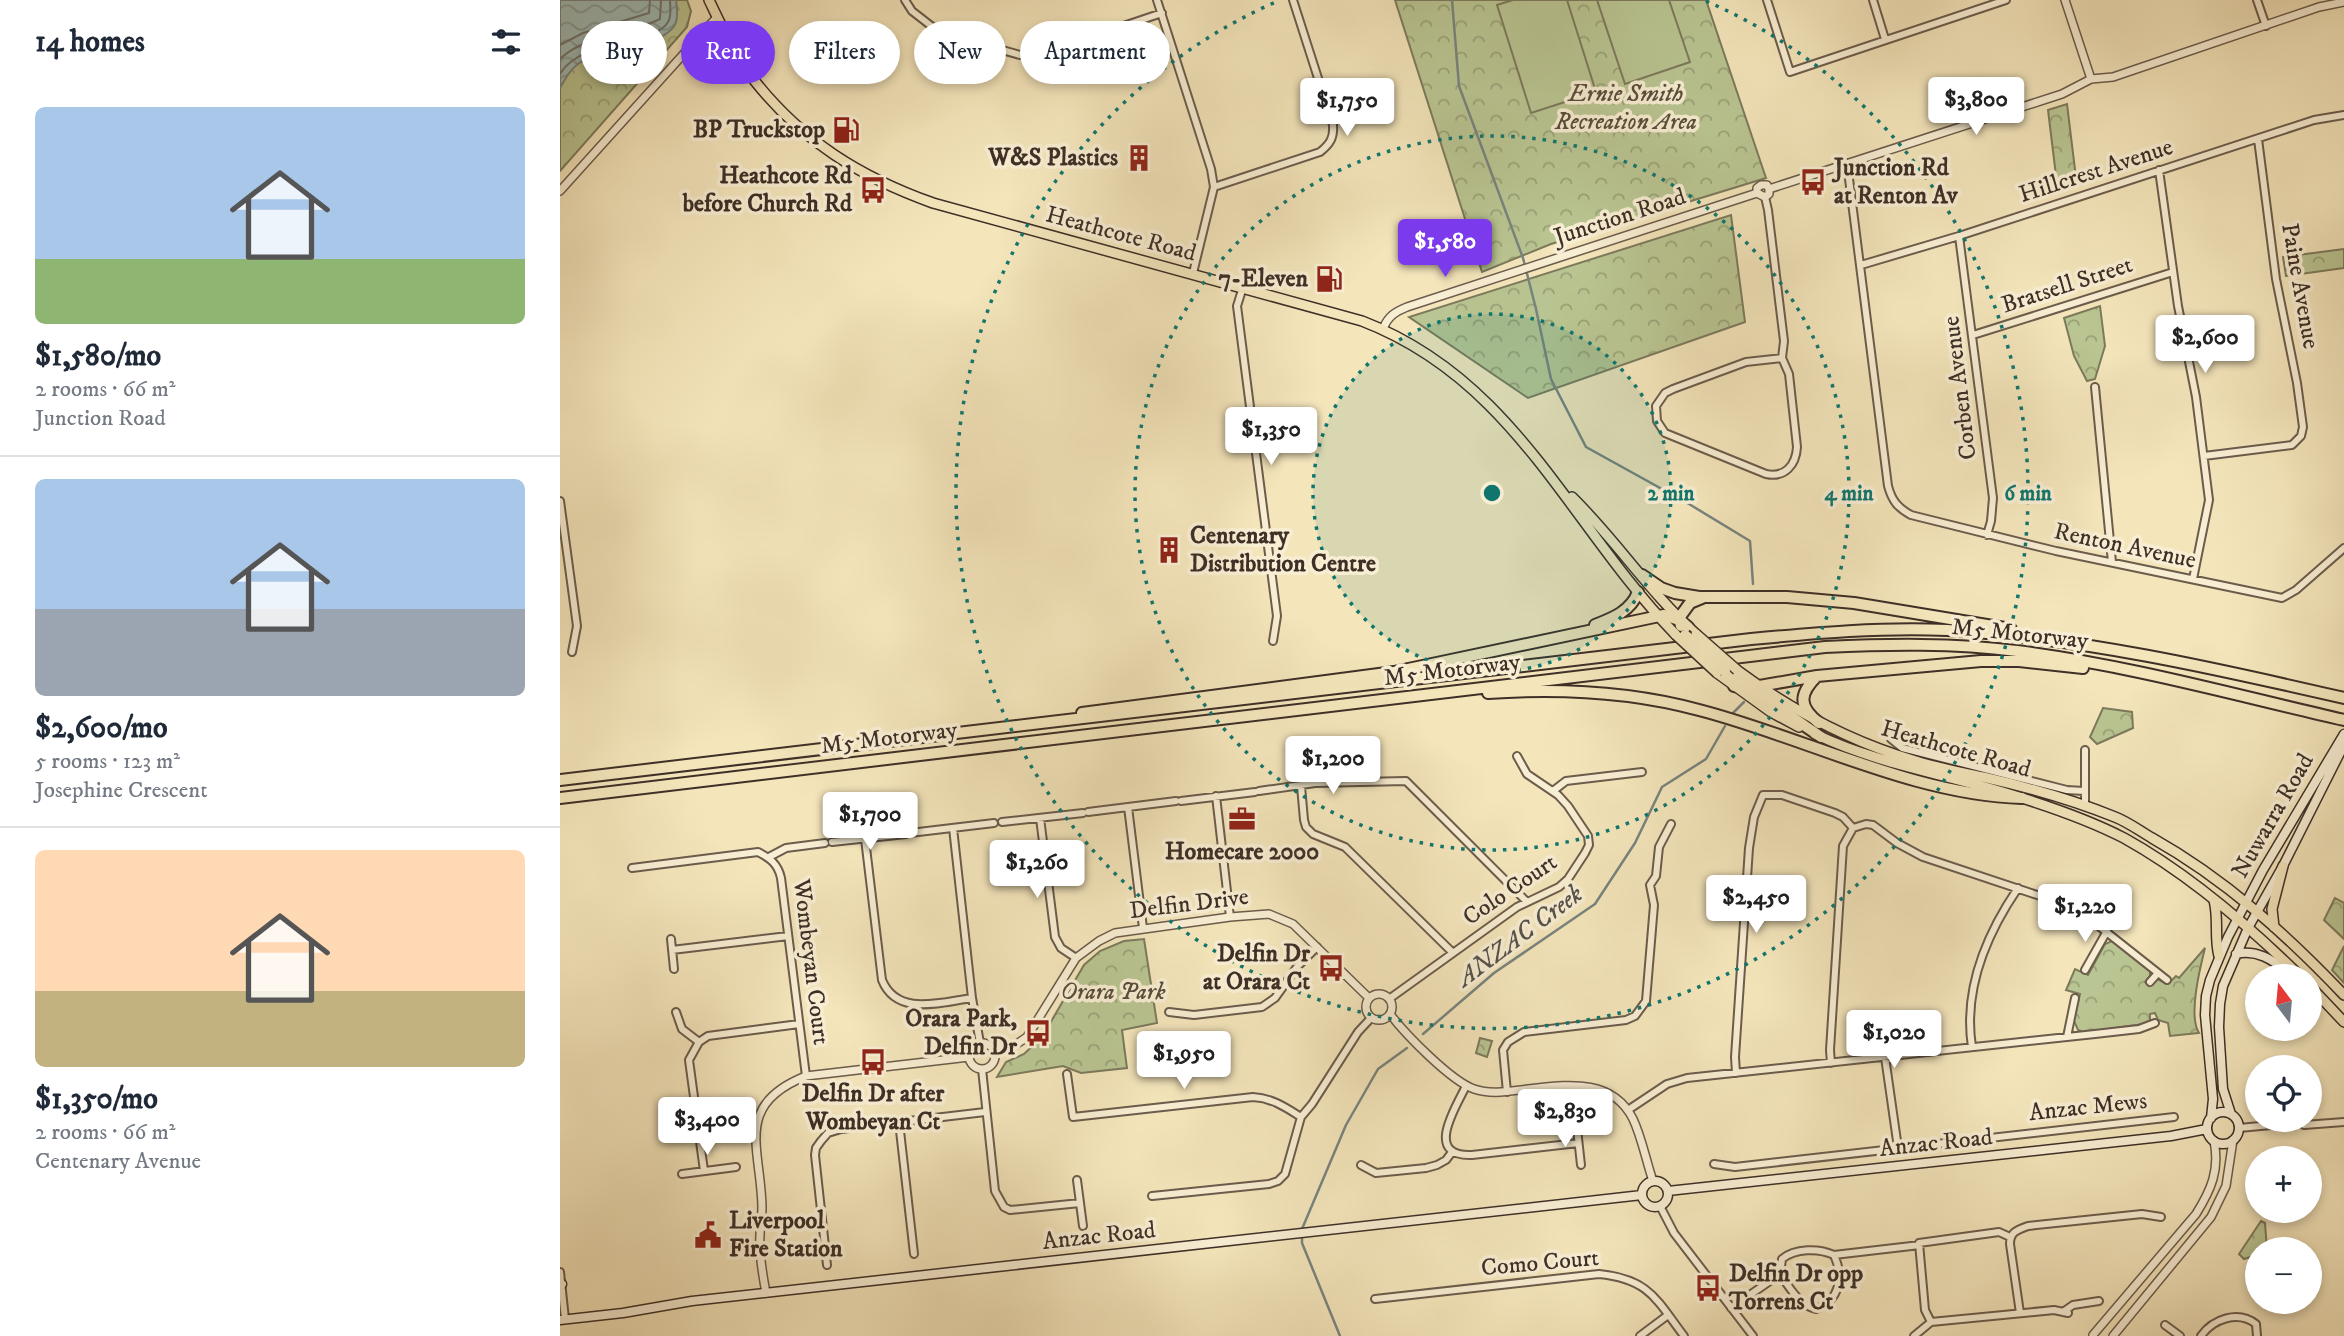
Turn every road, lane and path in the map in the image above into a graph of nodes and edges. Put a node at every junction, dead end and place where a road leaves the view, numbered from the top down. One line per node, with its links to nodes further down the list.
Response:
1 (709, 0): 12 (main road, Heathcote Road)
2 (905, 0): 11 (street)
3 (1157, 0): 11 (street)
4 (1293, 0): 20 (street)
5 (1767, 0): 14 (street)
6 (1872, 0): 14 (street)
7 (2006, 0): 14 (street)
8 (2065, 0): 15 (street)
9 (2257, 0): 13 (street)
10 (2344, 2): 13 (street)
11 (1162, 13): 20 (street)
12 (717, 17): 21 (street); 26 (main road, Heathcote Road)
13 (2266, 26): 15 (street)
14 (1885, 39)
15 (2091, 79): 18 (street)
16 (2344, 115): 17 (street, Hillcrest Avenue)
17 (2258, 139): 19 (street, Hillcrest Avenue); 32 (street, Paine Avenue)
18 (1847, 163): 22 (street); 24 (street, Renton Avenue)
19 (2160, 170): 23 (street, Hillcrest Avenue); 25 (street)
20 (1214, 187): 26 (street)
21 (560, 191)
22 (1761, 195): 28 (street, Junction Road); 30 (street)
23 (1959, 236): 24 (street, Hillcrest Avenue); 29 (street, Corben Avenue)
24 (1861, 265): 37 (street, Renton Avenue)
25 (2173, 272): 29 (street, Bratsell Street); 34 (street)
26 (1193, 273): 27 (main road, Heathcote Road)
27 (1243, 287): 28 (main road, Heathcote Road); 47 (street)
28 (1383, 329): 35 (main road, Heathcote Road)
29 (1973, 335): 37 (street, Corben Avenue)
30 (1782, 358): 30 (street)
31 (2095, 387): 39 (street)
32 (2299, 440): 33 (street); 34 (street)
33 (2305, 446)
34 (2204, 456): 41 (street)
35 (1551, 476): 40 (main road, Heathcote Road); 42 (main road, Heathcote Road)
36 (560, 501): 49 (street)
37 (1987, 535): 39 (street, Renton Avenue)
38 (2344, 548): 41 (street, Renton Avenue)
39 (2112, 562): 41 (street, Renton Avenue)
40 (1642, 575): 43 (highway); 45 (main road, Heathcote Road)
41 (2193, 579)
42 (1638, 592): 44 (main road, Heathcote Road); 46 (highway)
43 (1711, 596): 45 (highway); 48 (highway)
44 (1658, 616): 45 (highway); 46 (highway)
45 (1684, 628): 50 (highway, bridge); 53 (main road, Heathcote Road, bridge)
46 (1573, 634): 60 (highway)
47 (1273, 641)
48 (2106, 648): 56 (highway, M5 Motorway); 60 (highway, M5 Motorway)
49 (572, 652)
50 (1721, 672): 52 (main road, Heathcote Road); 54 (highway)
51 (1817, 676): 53 (highway); 55 (highway); 59 (highway)
52 (1734, 686): 54 (highway); 62 (main road, Heathcote Road)
53 (1761, 687): 54 (highway); 59 (main road, Heathcote Road)
54 (1748, 688): 62 (highway)
55 (2224, 690): 57 (highway, M5 Motorway); 58 (highway, M5 Motorway)
56 (2342, 697)
57 (1356, 702): 73 (highway); 74 (highway, M5 Motorway)
58 (2344, 720)
59 (1819, 723): 75 (main road, Heathcote Road)
60 (1032, 725): 68 (highway, M5 Motorway)
61 (2344, 734): 88 (main road, Nuwarra Road)
62 (1821, 737): 73 (main road, Heathcote Road)
63 (1891, 739): 71 (street)
64 (2344, 745): 83 (main road, Nuwarra Road)
65 (2085, 750): 71 (street)
66 (1517, 756): 70 (street, Colo Court)
67 (1642, 772): 70 (street)
68 (560, 780)
69 (1301, 786): 72 (street, Wombeyan Court); 87 (street, Wombeyan Court); 100 (street)
70 (1553, 791): 87 (street, Colo Court)
71 (2084, 791): 75 (street)
72 (1216, 796): 76 (street, Wombeyan Court); 90 (street)
73 (2022, 798): 86 (main road, Heathcote Road)
74 (560, 800)
75 (2085, 806): 88 (main road, Heathcote Road)
76 (1128, 807): 77 (street, Wombeyan Court); 93 (street)
77 (1040, 818): 79 (street, Wombeyan Court); 103 (street)
78 (1671, 824): 137 (street)
79 (953, 828): 81 (street, Wombeyan Court); 112 (street)
80 (1853, 828): 85 (street); 131 (street); 133 (street)
81 (865, 839): 82 (street, Wombeyan Court); 112 (street)
82 (769, 858): 84 (street, Wombeyan Court); 96 (street, Wombeyan Court)
83 (2283, 866): 89 (main road, Nuwarra Road); 92 (main road)
84 (632, 868)
85 (2018, 887): 95 (street); 127 (street)
86 (2214, 900): 91 (main road, Heathcote Road); 102 (main road)
87 (1526, 901): 100 (street, Colo Court)
88 (2246, 902): 89 (main road, Heathcote Road); 91 (main road, Nuwarra Road)
89 (2257, 912): 92 (main road, Heathcote Road); 94 (main road, Nuwarra Road)
90 (1230, 917): 93 (street, Delfin Drive); 98 (street, Delfin Drive)
91 (2238, 918): 94 (main road, Heathcote Road); 102 (main road, Nuwarra Road)
92 (2274, 927): 111 (main road, Heathcote Road)
93 (1143, 928): 103 (street, Delfin Drive)
94 (2248, 928): 101 (main road, Nuwarra Road); 105 (main road, Heathcote Road)
95 (2107, 931): 107 (street); 108 (street)
96 (788, 936): 99 (street); 123 (street, Wombeyan Court)
97 (671, 939): 99 (street)
98 (1317, 947): 113 (street, Delfin Drive); 118 (street)
99 (672, 950): 106 (street)
100 (1452, 952): 115 (street, Colo Court)
101 (2236, 954): 104 (main road); 140 (main road, Nuwarra Road)
102 (2219, 956): 143 (main road, Nuwarra Road)
103 (1076, 958): 128 (street, Delfin Drive)
104 (2275, 964)
105 (2287, 964)
106 (674, 969)
107 (2085, 970)
108 (2158, 973): 109 (street); 110 (street)
109 (2167, 980)
110 (2150, 982)
111 (2344, 995)
112 (972, 998): 126 (street)
113 (1369, 998): 115 (street); 120 (street)
114 (2075, 998): 124 (street)
115 (1389, 999): 119 (street)
116 (2322, 999): 121 (main road)
117 (676, 1012): 125 (street)
118 (1169, 1012)
119 (1390, 1014): 120 (street); 136 (street)
120 (1371, 1018): 142 (street)
121 (2344, 1022)
122 (2155, 1023): 124 (street)
123 (799, 1024): 125 (street); 135 (street, Wombeyan Court)
124 (2067, 1037): 127 (street)
125 (699, 1042): 160 (street)
126 (980, 1043): 128 (street); 129 (street)
127 (1972, 1047): 130 (street)
128 (995, 1052): 132 (street)
129 (969, 1057): 132 (street); 135 (street)
130 (1885, 1057): 131 (street); 154 (street)
131 (1832, 1063): 133 (street)
132 (982, 1069): 139 (street)
133 (1736, 1073): 138 (street)
134 (1067, 1074): 142 (street)
135 (806, 1076): 179 (street)
136 (1466, 1086): 137 (street); 155 (street)
137 (1507, 1091): 138 (street)
138 (1628, 1110): 163 (street)
139 (985, 1112): 144 (street); 167 (street)
140 (2231, 1114): 143 (main road); 148 (main road)
141 (2174, 1116): 154 (street, Anzac Mews)
142 (1301, 1117): 166 (street)
143 (2211, 1118): 150 (main road)
144 (899, 1122): 173 (street); 175 (street)
145 (2344, 1122): 146 (street)
146 (2322, 1124)
147 (2245, 1127): 148 (street)
148 (2239, 1128): 151 (main road)
149 (1577, 1129): 153 (street)
150 (2207, 1129): 152 (main road); 164 (main road, Anzac Road)
151 (2233, 1140): 152 (main road); 193 (street)
152 (2214, 1141): 192 (street)
153 (1578, 1143): 155 (street); 158 (street)
154 (1898, 1148): 156 (street, Anzac Mews)
155 (1452, 1152): 157 (street)
156 (1714, 1164)
157 (1361, 1165)
158 (1581, 1165)
159 (736, 1167): 160 (street)
160 (704, 1171): 161 (street)
161 (682, 1174)
162 (1077, 1180): 167 (street)
163 (1653, 1181): 164 (main road); 165 (main road)
164 (1668, 1191): 168 (main road)
165 (1642, 1195): 168 (main road); 179 (main road, Anzac Road)
166 (1152, 1196)
167 (1080, 1203): 170 (street)
168 (1660, 1206): 182 (street)
169 (2161, 1217): 171 (street)
170 (1083, 1226)
171 (2010, 1237): 172 (street); 183 (street)
172 (1920, 1245): 174 (street); 186 (street)
173 (914, 1254)
174 (1834, 1255): 177 (street); 177 (street)
175 (827, 1265)
176 (560, 1272): 178 (street)
177 (1780, 1274): 182 (street)
178 (561, 1286): 185 (street)
179 (766, 1293): 185 (main road, Anzac Road)
180 (1375, 1299): 184 (street, Como Court)
181 (2099, 1301): 183 (street)
182 (1731, 1308): 190 (street)
183 (2020, 1313): 186 (street)
184 (1668, 1315): 188 (street); 189 (street, Como Court)
185 (563, 1319)
186 (1931, 1322): 191 (street)
187 (2165, 1325): 194 (street)
188 (1640, 1336)
189 (1684, 1336)
190 (1752, 1336)
191 (1914, 1336)
192 (2094, 1336)
193 (2113, 1336)
194 (2180, 1336)
195 (2201, 1336): 196 (street)
196 (2257, 1336)

